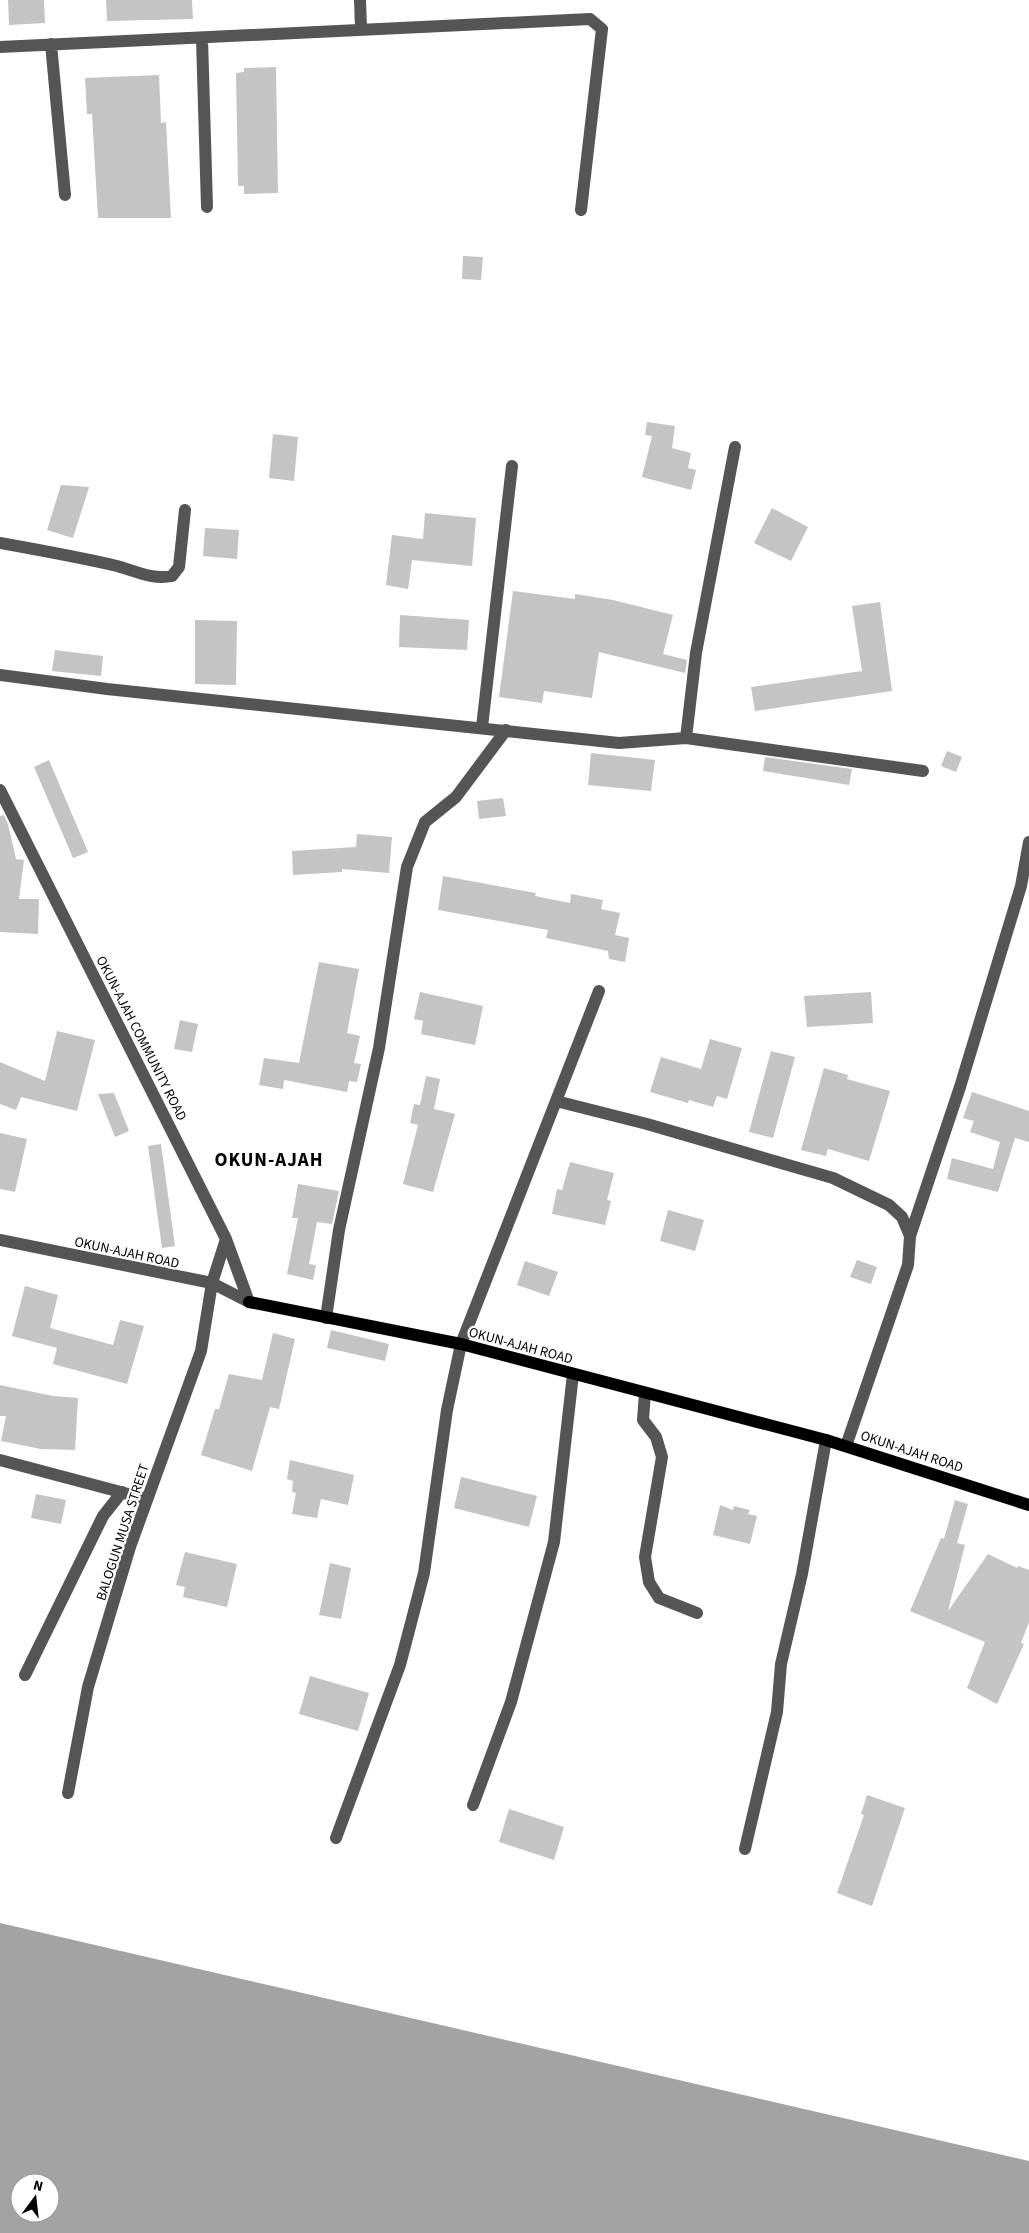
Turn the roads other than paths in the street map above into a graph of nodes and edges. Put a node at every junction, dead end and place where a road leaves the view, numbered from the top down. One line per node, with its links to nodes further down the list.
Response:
1 (360, 0): 2 (street)
2 (361, 28): 3 (street); 8 (street)
3 (202, 39): 4 (street); 7 (street)
4 (51, 44): 5 (street); 6 (street)
5 (0, 47)
6 (65, 195)
7 (207, 207)
8 (581, 210)
9 (735, 447): 16 (street)
10 (512, 466): 14 (street)
11 (185, 510): 12 (street)
12 (0, 543)
13 (0, 676): 14 (street)
14 (482, 727): 15 (street)
15 (506, 730): 16 (street); 27 (street)
16 (686, 738): 17 (street)
17 (923, 771)
18 (0, 790): 23 (street, OKUN-AJAH COMMUNITY ROAD)
19 (1029, 842): 22 (street)
20 (599, 991): 21 (street)
21 (556, 1101): 22 (street); 28 (street)
22 (910, 1236): 32 (street)
23 (226, 1239): 25 (street, BALOGUN MUSA STREET); 26 (street, OKUN-AJAH COMMUNITY ROAD)
24 (0, 1240): 25 (street, OKUN-AJAH ROAD)
25 (212, 1283): 26 (street, OKUN-AJAH ROAD); 35 (street, BALOGUN MUSA STREET)
26 (249, 1302): 27 (main road, OKUN-AJAH ROAD)
27 (326, 1318): 28 (main road, OKUN-AJAH ROAD)
28 (461, 1344): 29 (main road, OKUN-AJAH ROAD); 41 (street)
29 (573, 1374): 30 (main road, OKUN-AJAH ROAD); 40 (street)
30 (645, 1393): 31 (main road, OKUN-AJAH ROAD); 37 (street)
31 (826, 1440): 32 (main road, OKUN-AJAH ROAD); 42 (street)
32 (846, 1446): 36 (main road, OKUN-AJAH ROAD)
33 (0, 1460): 34 (street)
34 (122, 1492): 35 (street); 38 (street)
35 (147, 1499): 39 (street, BALOGUN MUSA STREET)
36 (1029, 1504)
37 (697, 1612)
38 (25, 1675)
39 (68, 1793)
40 (473, 1805)
41 (336, 1838)
42 (745, 1849)

